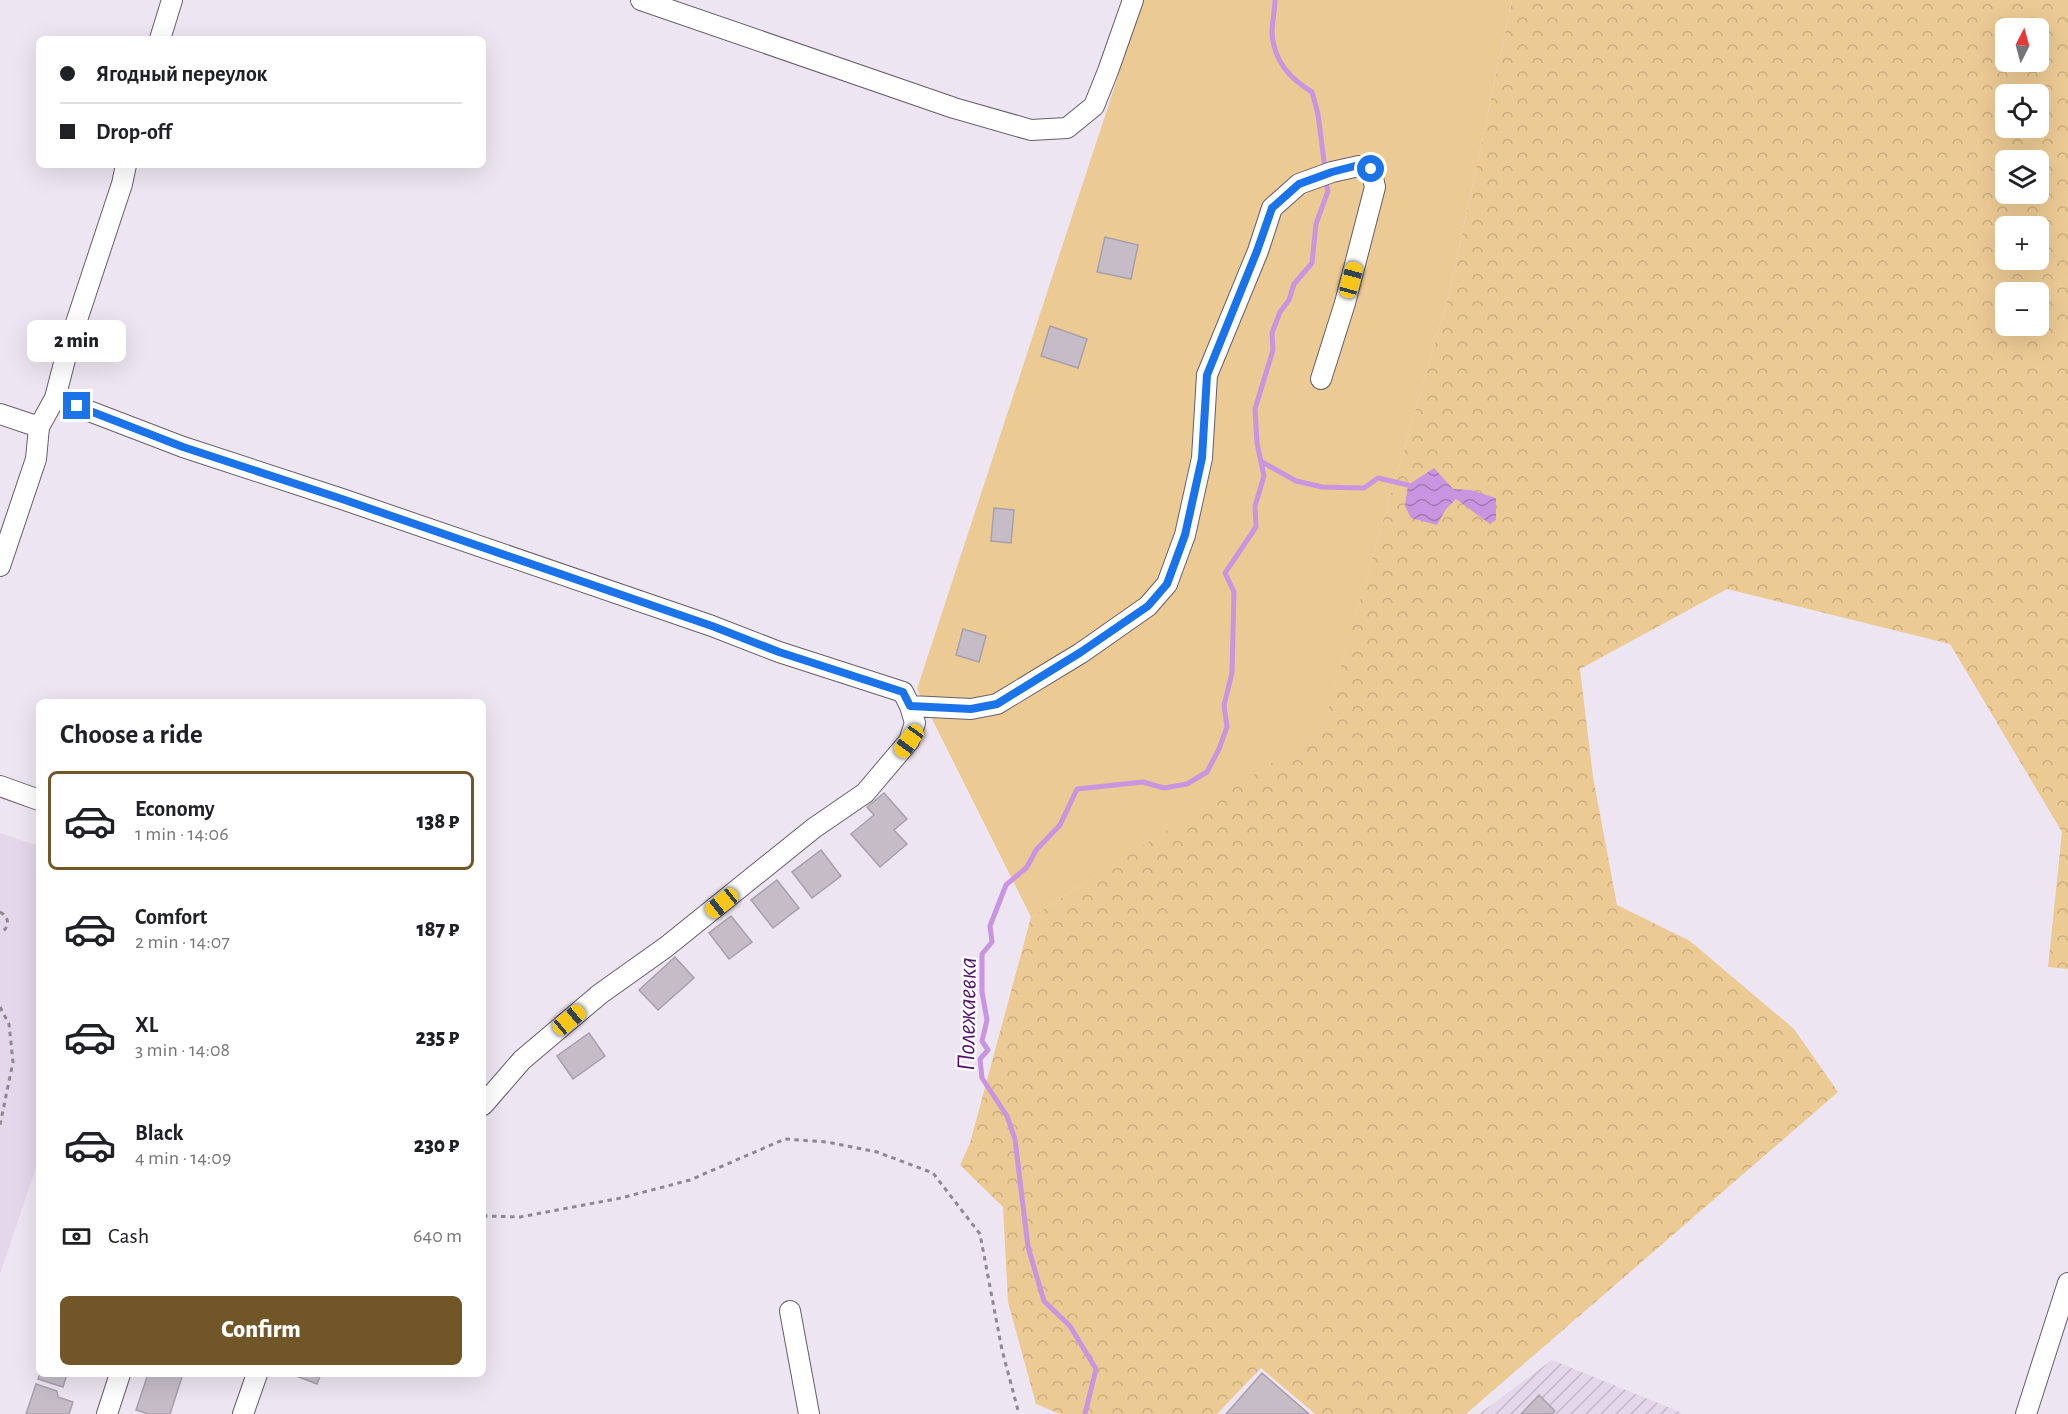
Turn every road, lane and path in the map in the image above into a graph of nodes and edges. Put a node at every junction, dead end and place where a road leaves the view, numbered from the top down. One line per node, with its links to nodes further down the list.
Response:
1 (172, 0): 4 (street)
2 (641, 0): 3 (street)
3 (1133, 0)
4 (161, 36)
5 (125, 168): 7 (street)
6 (1321, 380): 11 (street)
7 (56, 398): 9 (street); 11 (street)
8 (0, 414): 9 (street)
9 (39, 428): 10 (street)
10 (0, 566)
11 (910, 706): 17 (street)
12 (0, 786): 13 (street)
13 (36, 799)
14 (0, 912): 15 (path)
15 (0, 933)
16 (0, 1008): 18 (path)
17 (486, 1102)
18 (0, 1125)
19 (486, 1216): 27 (path)
20 (2068, 1283): 28 (street)
21 (790, 1311): 26 (street)
22 (119, 1377): 24 (street)
23 (256, 1377): 25 (street)
24 (107, 1414)
25 (243, 1414)
26 (809, 1414)
27 (1019, 1414)
28 (2026, 1414)

